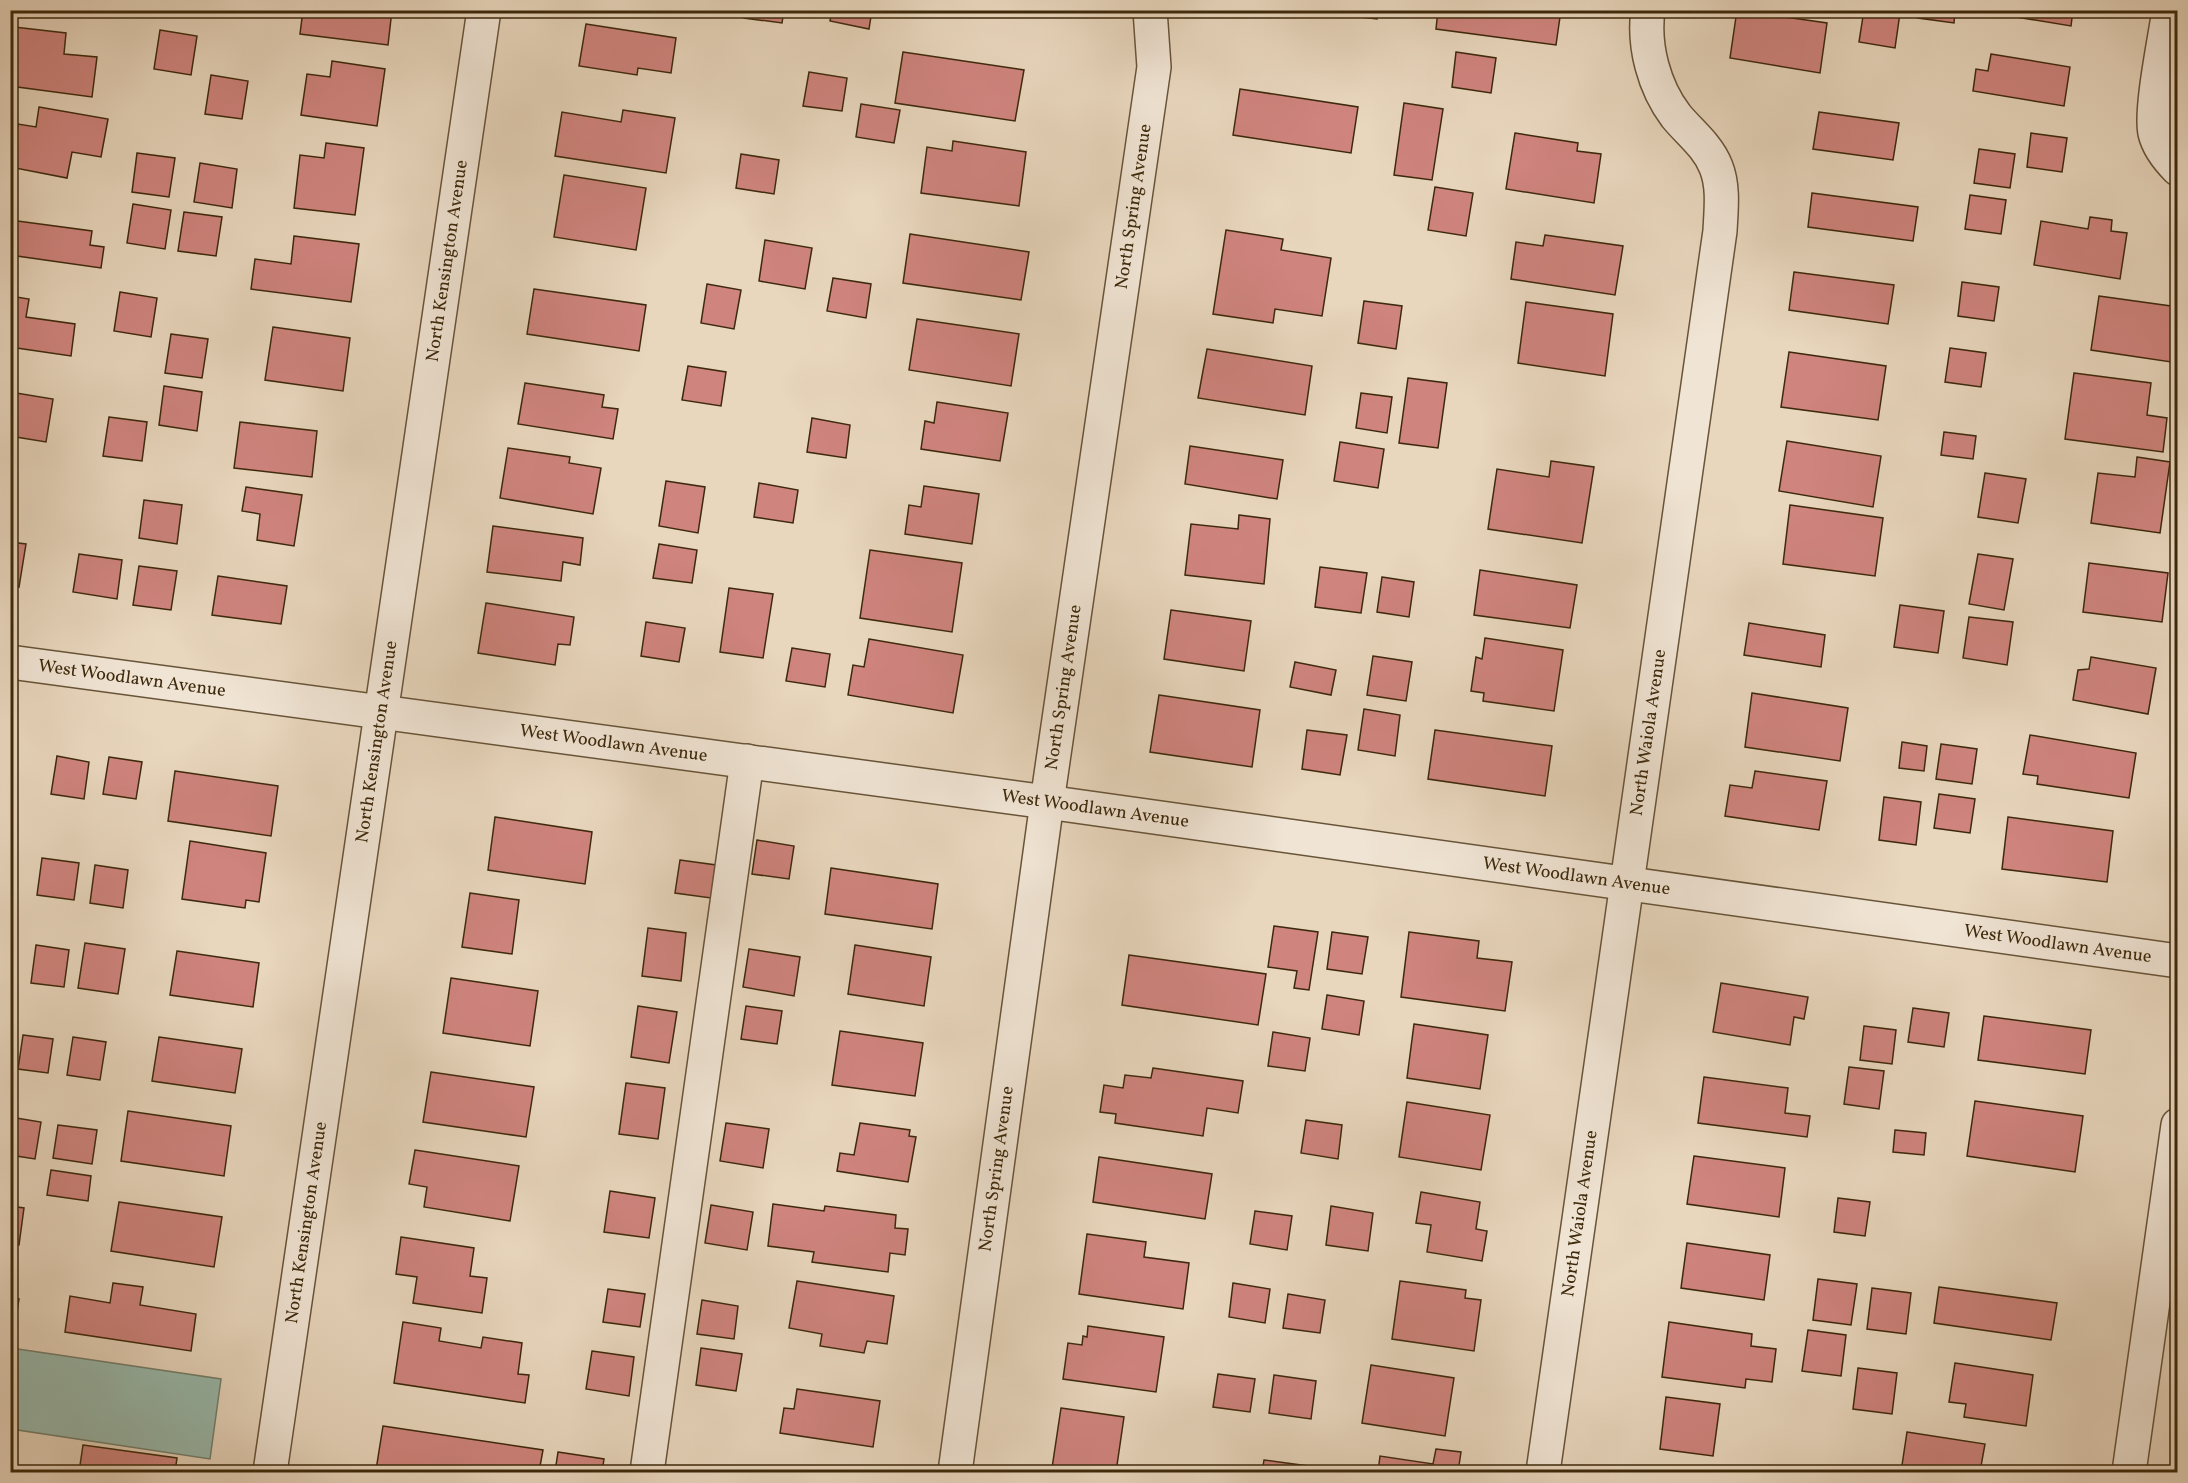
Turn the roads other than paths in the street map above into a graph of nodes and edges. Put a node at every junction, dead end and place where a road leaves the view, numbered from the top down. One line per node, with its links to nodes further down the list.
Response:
1 (484, 10): 7 (street, North Kensington Avenue)
2 (1150, 10): 9 (street, North Spring Avenue)
3 (1648, 10): 10 (street, North Waiola Avenue)
4 (2169, 10): 5 (street)
5 (2178, 169)
6 (10, 662): 7 (street, West Woodlawn Avenue)
7 (380, 712): 8 (street, West Woodlawn Avenue); 13 (street, North Kensington Avenue)
8 (747, 761): 9 (street, West Woodlawn Avenue); 14 (street)
9 (1047, 802): 10 (street, West Woodlawn Avenue); 15 (street, North Spring Avenue)
10 (1627, 885): 11 (street, West Woodlawn Avenue); 16 (street, North Waiola Avenue)
11 (2178, 961)
12 (2178, 1125): 17 (street)
13 (270, 1473)
14 (647, 1473)
15 (955, 1473)
16 (1543, 1473)
17 (2129, 1473)

